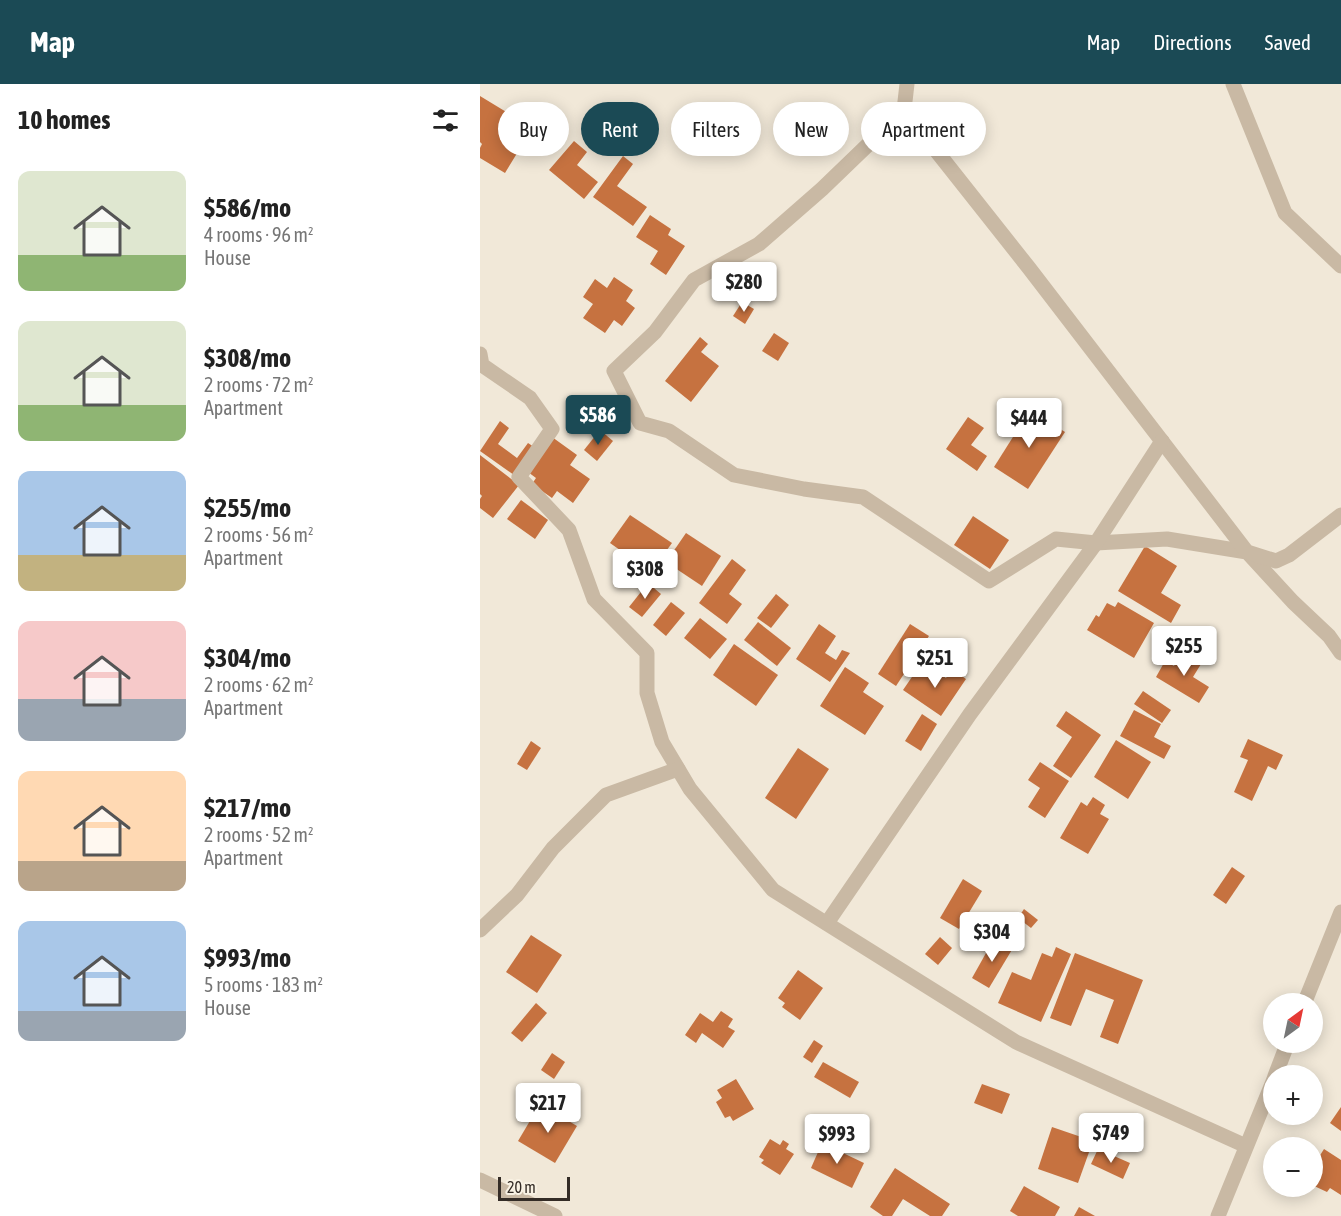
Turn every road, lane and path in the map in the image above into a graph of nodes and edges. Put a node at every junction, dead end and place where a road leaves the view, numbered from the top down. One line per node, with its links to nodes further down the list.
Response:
1 (907, 84): 3 (street)
2 (1233, 84): 6 (street)
3 (905, 102)
4 (861, 151): 10 (street)
5 (940, 156): 8 (street)
6 (1341, 266)
7 (480, 354): 13 (street)
8 (1162, 441): 10 (street); 11 (street)
9 (1341, 514): 11 (street)
10 (1096, 543): 11 (street); 15 (street)
11 (1247, 552): 12 (street)
12 (1341, 653)
13 (678, 770): 15 (street); 16 (street)
14 (1341, 912): 17 (street)
15 (827, 924): 19 (street)
16 (480, 930)
17 (1308, 993)
18 (1263, 1104): 19 (street)
19 (1246, 1146): 22 (street)
20 (480, 1180): 21 (street)
21 (555, 1216)
22 (1218, 1216)

